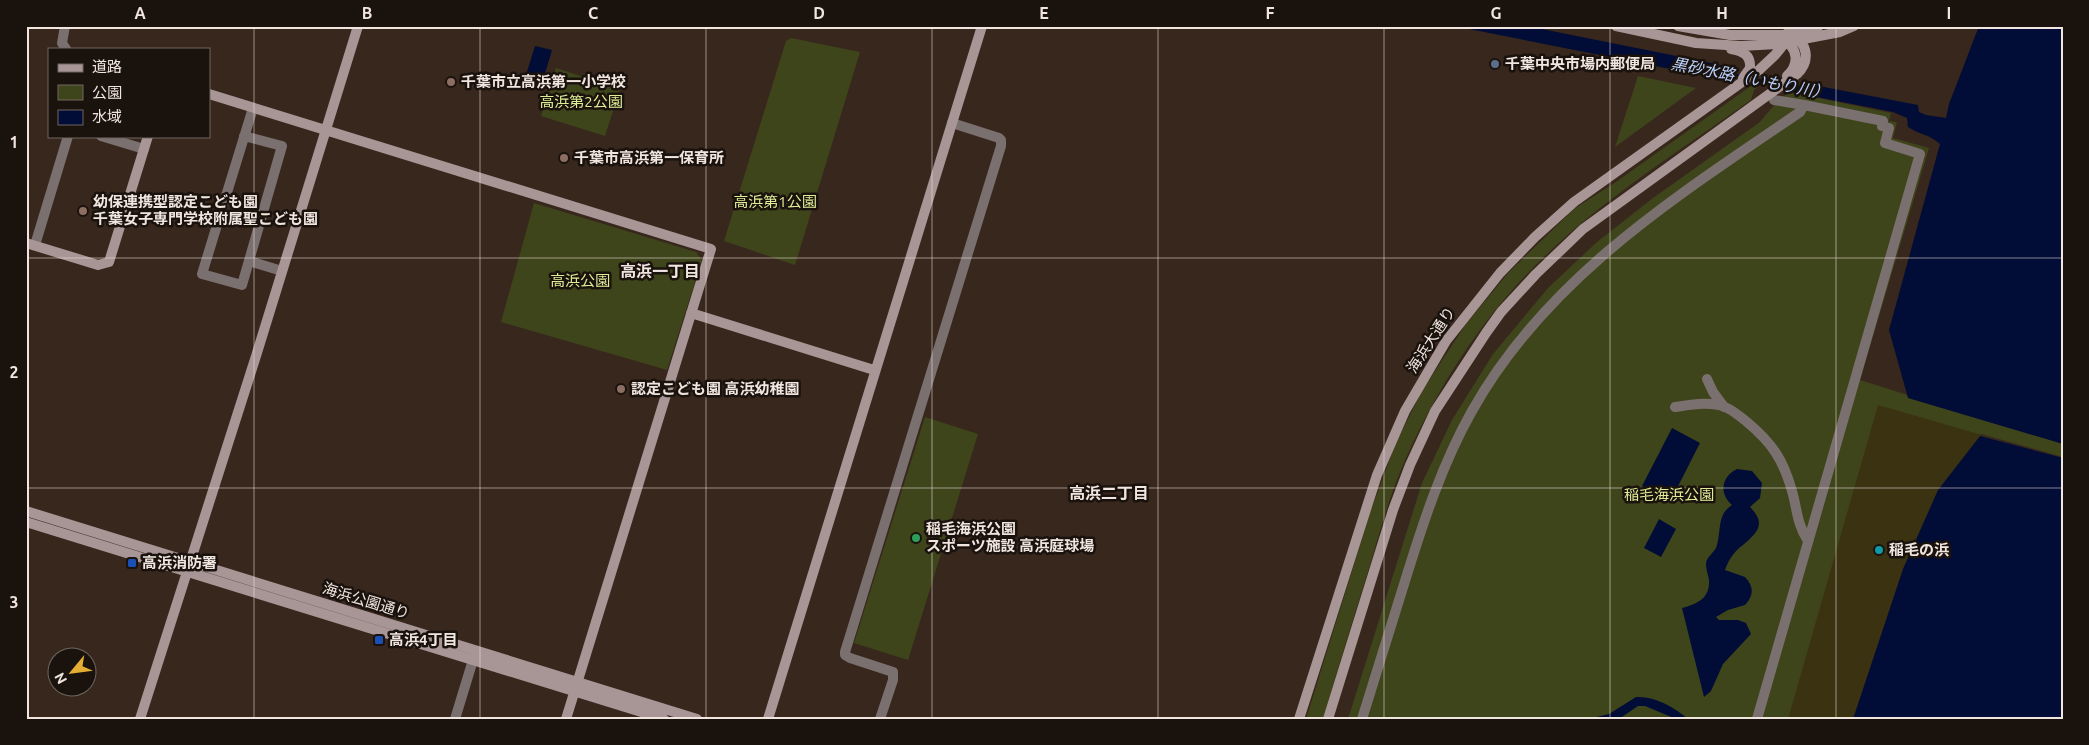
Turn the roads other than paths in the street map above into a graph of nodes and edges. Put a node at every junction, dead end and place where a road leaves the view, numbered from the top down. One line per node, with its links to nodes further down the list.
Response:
1 (65, 26): 11 (street)
2 (358, 26): 19 (street)
3 (982, 26): 18 (street)
4 (1616, 26): 10 (street)
5 (1678, 26): 7 (street)
6 (1854, 26): 8 (street)
7 (1698, 28): 9 (street)
8 (1821, 30): 9 (street); 12 (street)
9 (1793, 37): 10 (street); 12 (street); 13 (street, 海浜大通り); 25 (street)
10 (1714, 44): 13 (street)
11 (65, 48)
12 (1806, 54): 25 (street)
13 (1739, 84): 47 (street, 海浜大通り)
14 (210, 94): 17 (street)
15 (1774, 100): 16 (street)
16 (1804, 105): 36 (street); 49 (street)
17 (252, 108): 19 (street); 20 (street)
18 (952, 123): 30 (street); 46 (street)
19 (325, 130): 28 (street); 29 (street)
20 (244, 136): 27 (street); 27 (street)
21 (67, 138): 26 (street)
22 (108, 138): 24 (street)
23 (147, 138): 24 (street)
24 (144, 149): 26 (street)
25 (1663, 170): 48 (street)
26 (30, 244)
27 (249, 261): 28 (street)
28 (282, 271): 37 (street)
29 (692, 313): 30 (street); 39 (street)
30 (874, 370): 45 (street)
31 (1707, 379): 33 (street)
32 (1675, 407): 33 (street)
33 (1724, 407): 36 (street)
34 (26, 511): 37 (street, 海浜公園通り)
35 (26, 522): 37 (street, 海浜公園通り)
36 (1808, 541): 50 (street)
37 (189, 567): 38 (street, 海浜公園通り); 39 (street, 海浜公園通り); 40 (street)
38 (473, 660): 39 (street, 海浜公園通り); 41 (street)
39 (576, 686): 42 (street); 43 (street, 海浜公園通り); 44 (street, 海浜公園通り)
40 (140, 719)
41 (455, 719)
42 (566, 719)
43 (664, 719)
44 (697, 719)
45 (768, 719)
46 (880, 719)
47 (1299, 719)
48 (1328, 719)
49 (1362, 719)
50 (1757, 719)

